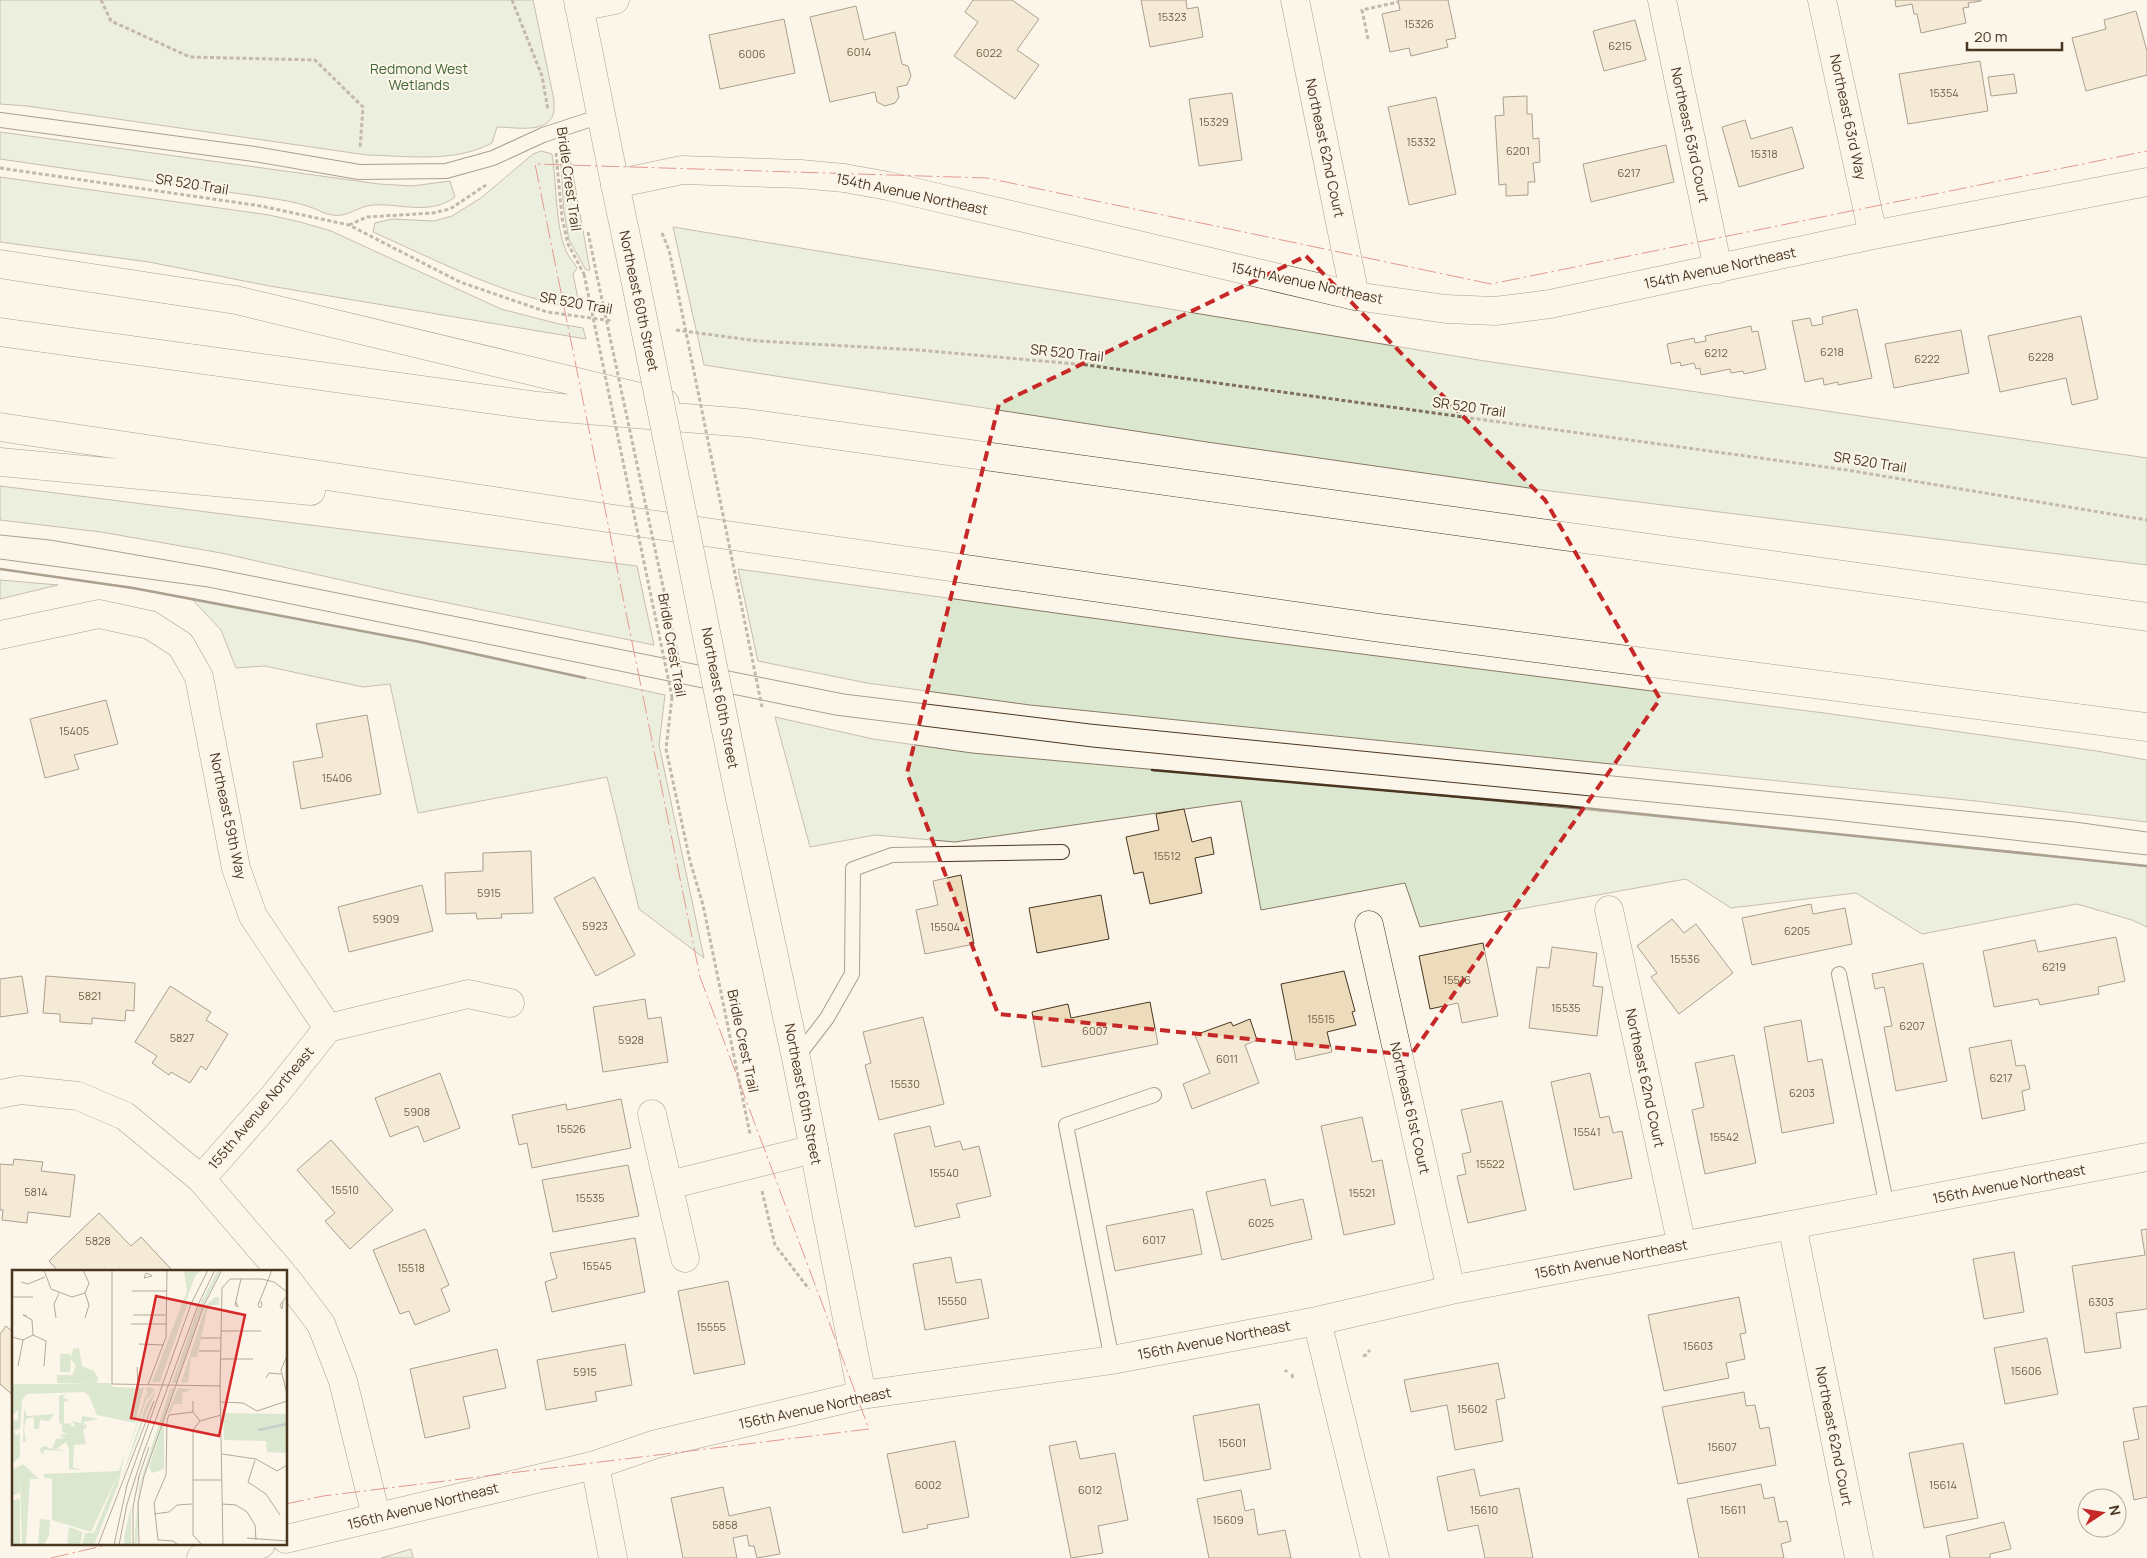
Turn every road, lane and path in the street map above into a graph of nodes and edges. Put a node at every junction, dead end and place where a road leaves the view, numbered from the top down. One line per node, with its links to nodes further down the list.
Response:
1 (101, 0): 14 (path)
2 (512, 0): 12 (path, Bridle Crest Trail)
3 (615, 0): 8 (main road)
4 (1295, 0): 22 (main road, Northeast 62nd Court)
5 (1662, 0): 21 (main road, Northeast 63rd Court)
6 (1822, 0): 19 (main road, Northeast 63rd Way)
7 (1398, 2): 9 (path)
8 (579, 3): 10 (main road, Northeast 60th Street)
9 (1368, 38)
10 (601, 116): 12 (lane); 16 (main road, Northeast 60th Street)
11 (0, 120): 14 (lane)
12 (552, 133): 14 (lane); 48 (path, Bridle Crest Trail, bridge)
13 (0, 168): 23 (path, SR 520 Trail)
14 (359, 172)
15 (2147, 182): 19 (main road, 154th Avenue Northeast)
16 (615, 184): 22 (main road, 154th Avenue Northeast); 42 (main road, Northeast 60th Street, bridge)
17 (588, 232): 33 (path, bridge)
18 (662, 233): 34 (path, bridge)
19 (1874, 235): 21 (main road, 154th Avenue Northeast)
20 (0, 264): 26 (main road)
21 (1718, 270): 22 (main road, 154th Avenue Northeast)
22 (1356, 296)
23 (614, 321)
24 (672, 329): 30 (path, SR 520 Trail)
25 (0, 332): 26 (main road)
26 (747, 423): 31 (main road)
27 (0, 427): 29 (main road)
28 (0, 462): 29 (main road)
29 (614, 519): 35 (main road)
30 (2147, 520)
31 (2147, 617)
32 (0, 635): 41 (main road, Northeast 59th Way)
33 (683, 683)
34 (762, 707)
35 (2147, 726)
36 (1062, 852): 42 (lane)
37 (1609, 910): 53 (main road, Northeast 62nd Court)
38 (1369, 925): 58 (main road, Northeast 61st Court)
39 (1839, 974): 51 (lane)
40 (510, 1003): 41 (main road)
41 (328, 1028): 49 (main road, 155th Avenue Northeast)
42 (796, 1058): 46 (main road, Northeast 60th Street)
43 (0, 1094): 49 (main road, 155th Avenue Northeast)
44 (1154, 1095): 62 (lane)
45 (652, 1114): 50 (main road)
46 (814, 1149): 48 (main road); 65 (main road, Northeast 60th Street)
47 (2147, 1158): 51 (main road, 156th Avenue Northeast)
48 (757, 1164): 50 (main road); 57 (path, Bridle Crest Trail)
49 (201, 1179): 55 (main road)
50 (669, 1186): 54 (main road)
51 (1887, 1207): 52 (main road, 156th Avenue Northeast)
52 (1792, 1225): 53 (main road, 156th Avenue Northeast); 73 (main road, Northeast 62nd Court)
53 (1682, 1246): 58 (main road, 156th Avenue Northeast)
54 (685, 1258)
55 (279, 1270)
56 (288, 1281): 67 (main road)
57 (810, 1290)
58 (1451, 1290): 59 (main road, 156th Avenue Northeast)
59 (1317, 1321): 62 (main road, 156th Avenue Northeast); 72 (main road)
60 (1369, 1352): 61 (path)
61 (1363, 1356)
62 (1112, 1360): 65 (main road, 156th Avenue Northeast)
63 (1292, 1374): 64 (path)
64 (1293, 1379)
65 (862, 1395): 66 (main road, 156th Avenue Northeast)
66 (595, 1465): 67 (main road, 156th Avenue Northeast); 71 (main road)
67 (376, 1516): 68 (main road, 156th Avenue Northeast)
68 (288, 1538)
69 (252, 1546): 70 (main road)
70 (200, 1558)
71 (613, 1558)
72 (1375, 1558)
73 (1859, 1558)

